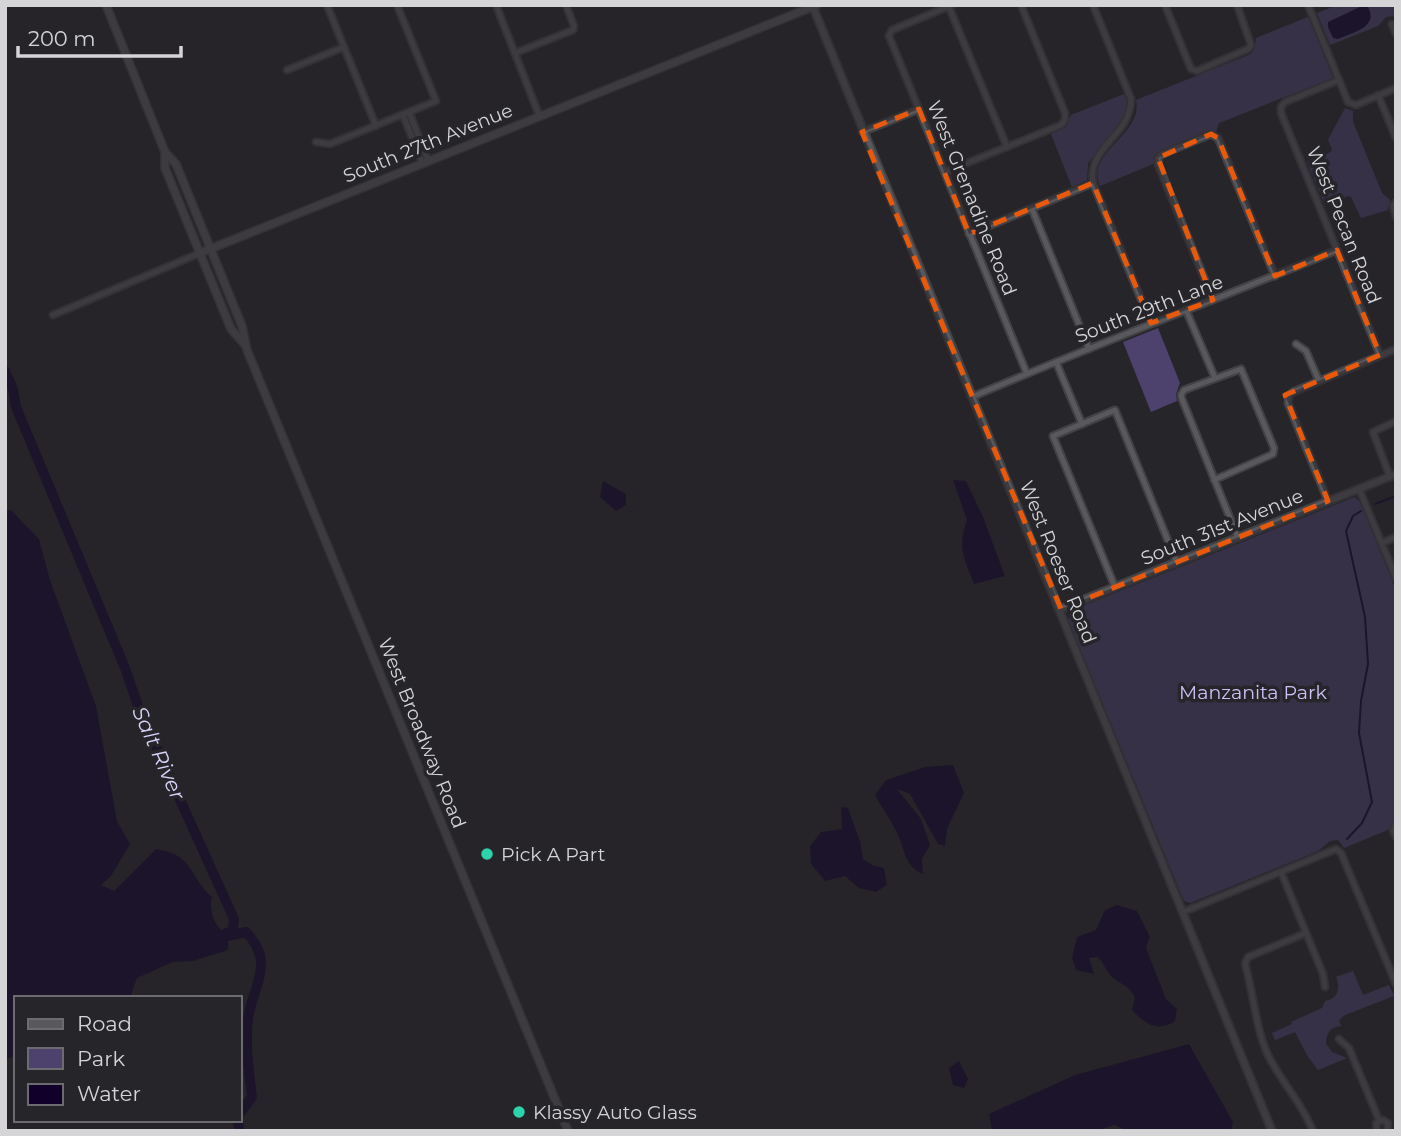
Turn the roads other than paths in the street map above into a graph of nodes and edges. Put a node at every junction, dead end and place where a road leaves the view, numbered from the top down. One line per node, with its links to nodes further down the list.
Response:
1 (106, 5): 29 (main road, West Broadway Road)
2 (327, 5): 15 (street)
3 (397, 5): 22 (street)
4 (496, 5): 16 (street)
5 (566, 5): 16 (street)
6 (1021, 5): 28 (street)
7 (1093, 5): 32 (street)
8 (1165, 5): 9 (street)
9 (1237, 5)
10 (1308, 5): 18 (street)
11 (812, 6): 23 (main road, South 27th Avenue); 25 (street, West Roeser Road)
12 (951, 6): 21 (street, West Grenadine Road); 28 (street)
13 (1392, 24): 14 (street)
14 (1396, 34)
15 (344, 47): 17 (street); 24 (street)
16 (515, 53): 23 (street)
17 (287, 70)
18 (1339, 80): 20 (street); 38 (street, West Pecan Road)
19 (1396, 88): 20 (street)
20 (1378, 95): 26 (street)
21 (919, 109): 25 (street); 31 (street, West Grenadine Road)
22 (406, 114): 24 (street); 30 (street)
23 (539, 115): 30 (main road, South 27th Avenue)
24 (376, 126): 27 (street)
25 (862, 132): 54 (street, West Roeser Road)
26 (1396, 138)
27 (316, 142)
28 (1007, 147): 31 (street)
29 (165, 152): 37 (main road, West Broadway Road); 39 (main road, West Broadway Road)
30 (425, 161): 37 (main road, South 27th Avenue)
31 (945, 172): 36 (street, West Grenadine Road)
32 (1093, 183): 34 (street); 44 (street)
33 (1394, 204): 35 (street)
34 (1032, 209): 36 (street); 47 (street)
35 (1396, 217)
36 (969, 233): 51 (street, West Grenadine Road)
37 (210, 248): 39 (main road, South 27th Avenue); 46 (main road, West Broadway Road)
38 (1337, 250): 40 (street, South 29th Lane); 49 (street, West Pecan Road)
39 (200, 253): 43 (street, South 27th Avenue); 46 (main road, West Broadway Road)
40 (1275, 276): 41 (street, South 29th Lane); 41 (street)
41 (1213, 300): 42 (street, South 29th Lane)
42 (1186, 310): 44 (street, South 29th Lane); 52 (street)
43 (53, 315)
44 (1151, 323): 47 (street, South 29th Lane)
45 (1296, 344): 53 (street)
46 (246, 347): 80 (main road, West Broadway Road)
47 (1089, 349): 50 (street, South 29th Lane)
48 (1396, 349): 49 (street)
49 (1380, 355): 53 (street)
50 (1056, 362): 51 (street, South 29th Lane); 56 (street)
51 (1027, 374): 54 (street, South 29th Lane)
52 (1215, 378): 58 (street); 58 (street)
53 (1319, 381): 60 (street)
54 (972, 397): 67 (street, West Roeser Road)
55 (1396, 421): 57 (street)
56 (1082, 424): 64 (street); 66 (street)
57 (1393, 475): 59 (street, South 31st Avenue)
58 (1214, 480): 62 (street)
59 (1359, 489): 60 (street, South 31st Avenue); 63 (street)
60 (1328, 501): 62 (street, South 31st Avenue)
61 (1396, 537): 63 (street)
62 (1238, 538): 64 (street, South 31st Avenue)
63 (1382, 543): 65 (street)
64 (1177, 563): 66 (street, South 31st Avenue)
65 (1396, 578)
66 (1115, 587): 67 (street, South 31st Avenue)
67 (1061, 609): 71 (street, West Roeser Road)
68 (1395, 825): 69 (street)
69 (1396, 837)
70 (1281, 872): 71 (street); 72 (street); 73 (street)
71 (1183, 912): 81 (street, West Roeser Road)
72 (1306, 933): 74 (street); 82 (street)
73 (1396, 984)
74 (1325, 988)
75 (1339, 1039): 76 (street)
76 (1379, 1120): 78 (street); 79 (street)
77 (1396, 1120): 78 (street)
78 (1388, 1128)
79 (1374, 1130)
80 (568, 1131)
81 (1272, 1131)
82 (1313, 1131)

